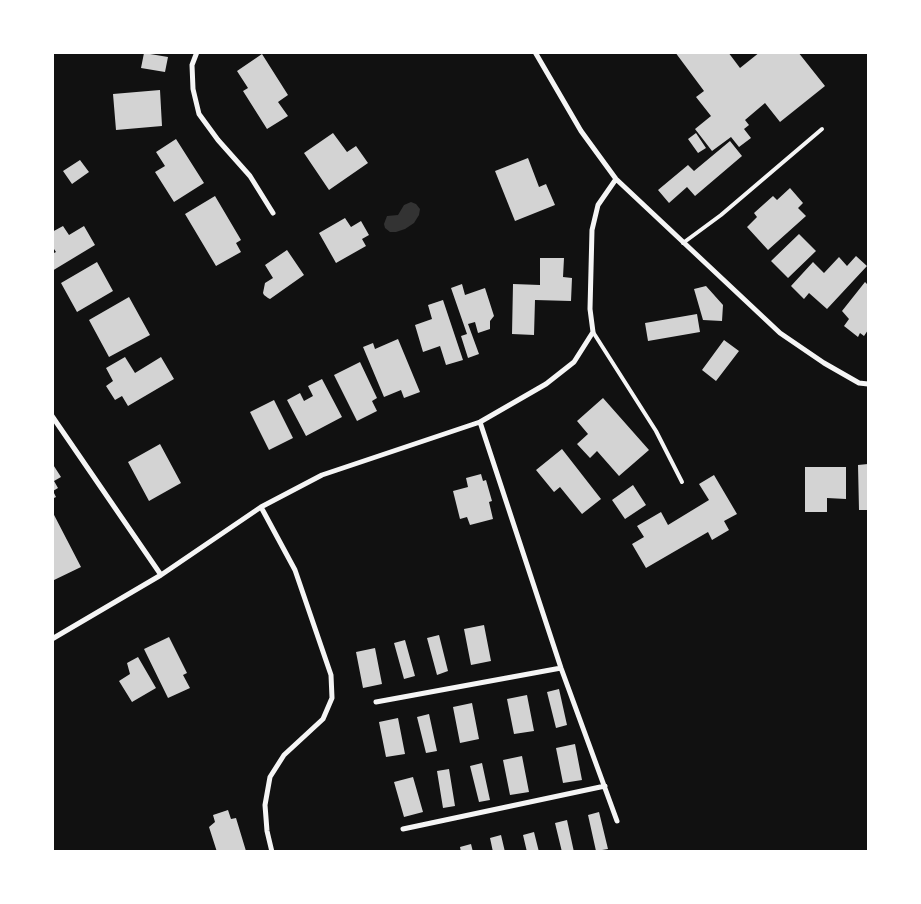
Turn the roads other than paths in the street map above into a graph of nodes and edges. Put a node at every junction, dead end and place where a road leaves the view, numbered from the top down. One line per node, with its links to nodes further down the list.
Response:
1 (197, 52): 5 (street)
2 (534, 52): 4 (street)
3 (822, 129): 6 (lane)
4 (616, 179): 6 (street); 7 (street)
5 (274, 214)
6 (683, 243): 8 (street)
7 (593, 332): 10 (street); 11 (lane)
8 (868, 384)
9 (52, 416): 13 (street)
10 (480, 422): 12 (street); 15 (street)
11 (682, 482)
12 (261, 507): 13 (street); 20 (street)
13 (161, 575): 14 (street)
14 (52, 639)
15 (561, 668): 16 (street); 17 (street)
16 (376, 702)
17 (605, 786): 18 (street); 19 (street)
18 (617, 821)
19 (403, 829)
20 (272, 852)

